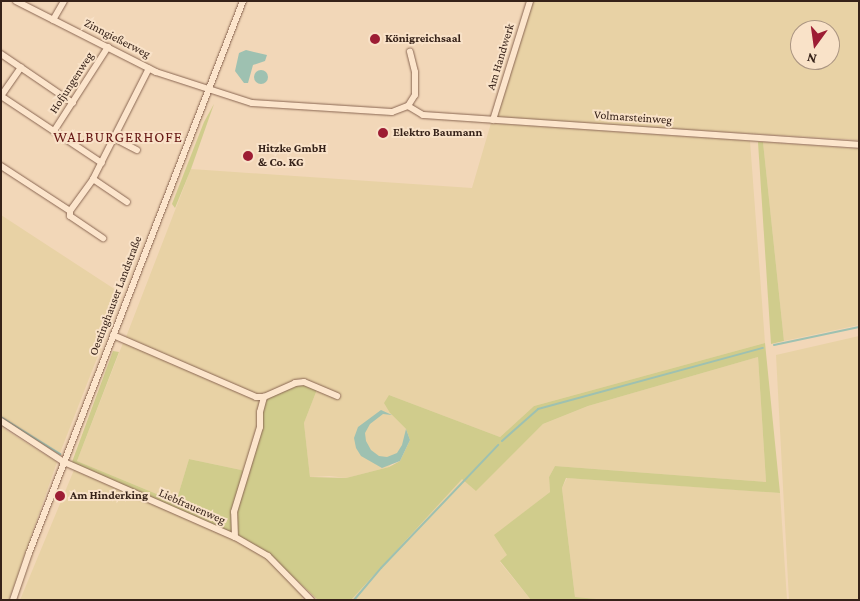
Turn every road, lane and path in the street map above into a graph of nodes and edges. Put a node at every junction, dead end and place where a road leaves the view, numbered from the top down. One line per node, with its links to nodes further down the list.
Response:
1 (16, 1): 5 (street, Zinngießerweg)
2 (64, 1): 5 (street)
3 (243, 1): 11 (street, Oestinghauser Landstraße)
4 (530, 1): 15 (street, Am Handwerk)
5 (53, 20): 6 (street, Zinngießerweg)
6 (108, 47): 10 (street, Zinngießerweg); 13 (street, Hofjungenweg)
7 (410, 52): 14 (street)
8 (1, 54): 9 (street)
9 (20, 67): 12 (street); 13 (street)
10 (149, 68): 11 (street, Zinngießerweg); 17 (street)
11 (210, 90): 14 (street); 26 (street, Oestinghauser Landstraße)
12 (1, 96): 16 (street)
13 (73, 102): 16 (street, Hofjungenweg)
14 (408, 106): 15 (street, Volmarsteinweg)
15 (493, 120): 18 (street, Volmarsteinweg)
16 (54, 131): 20 (street)
17 (114, 138): 19 (street); 20 (street)
18 (859, 145)
19 (137, 150)
20 (102, 163): 22 (street)
21 (1, 166): 24 (street)
22 (93, 179): 23 (street); 24 (street)
23 (127, 202)
24 (70, 211): 25 (street)
25 (102, 238)
26 (113, 335): 28 (street); 30 (street, Oestinghauser Landstraße)
27 (337, 396): 28 (street)
28 (264, 397): 31 (street)
29 (1, 421): 30 (street, Liebfrauenweg)
30 (64, 462): 31 (street, Liebfrauenweg); 32 (street, Oestinghauser Landstraße)
31 (235, 537): 33 (street, Liebfrauenweg)
32 (12, 600)
33 (311, 600)

